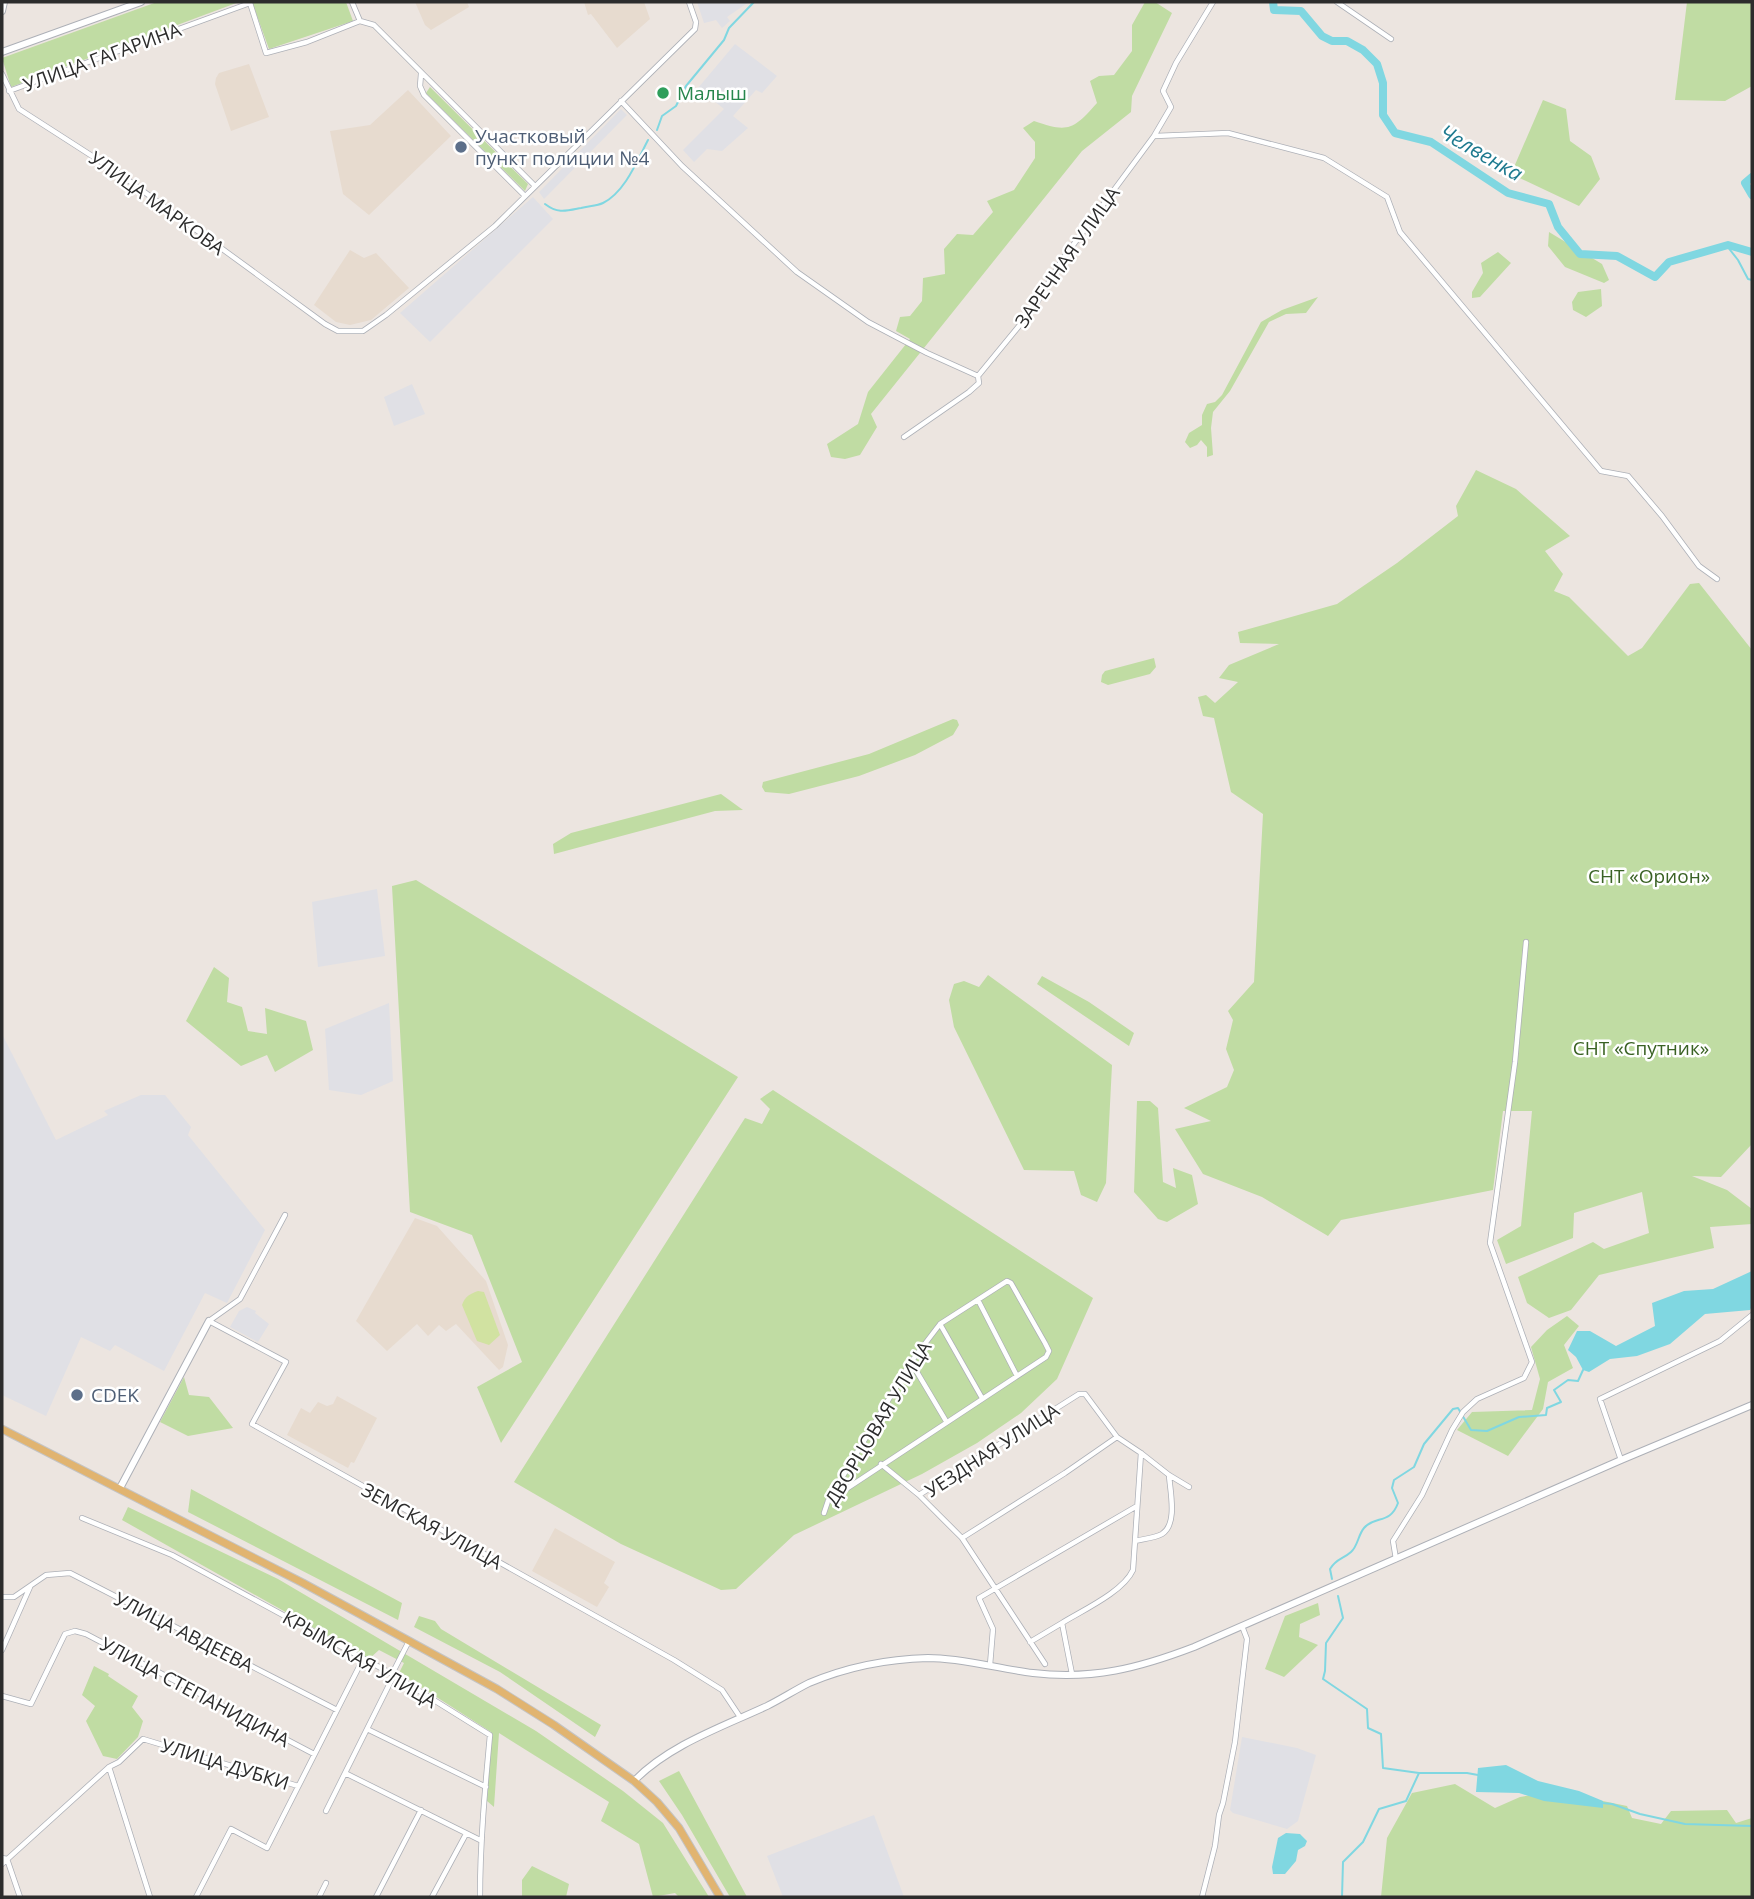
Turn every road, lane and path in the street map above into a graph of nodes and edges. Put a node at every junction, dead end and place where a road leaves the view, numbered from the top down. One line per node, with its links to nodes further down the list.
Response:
1 (4, 2): 7 (street)
2 (142, 2): 10 (street, УЛИЦА ГАГАРИНА)
3 (352, 2): 8 (street)
4 (689, 2): 14 (street)
5 (1213, 2): 15 (street, ЗАРЕЧНАЯ УЛИЦА)
6 (1337, 2): 9 (street)
7 (2, 11)
8 (360, 22): 11 (street); 13 (street, УЛИЦА ГАГАРИНА)
9 (1391, 39)
10 (2, 51)
11 (421, 73): 16 (street); 17 (street)
12 (2, 74): 13 (street, УЛИЦА МАРКОВА)
13 (9, 91): 17 (street, УЛИЦА МАРКОВА)
14 (621, 101): 16 (street); 18 (street)
15 (1154, 136): 18 (street, ЗАРЕЧНАЯ УЛИЦА); 20 (street)
16 (535, 186): 17 (street)
17 (525, 196)
18 (978, 376): 19 (street, ЗАРЕЧНАЯ УЛИЦА)
19 (904, 437)
20 (1717, 579)
21 (1526, 942): 47 (street)
22 (285, 1215): 25 (street)
23 (978, 1300): 26 (street, ДВОРЦОВАЯ УЛИЦА); 28 (street); 28 (street, ДВОРЦОВАЯ УЛИЦА)
24 (1752, 1315): 35 (street)
25 (209, 1321): 39 (street); 63 (street, ЗЕМСКАЯ УЛИЦА)
26 (940, 1324): 27 (street, ДВОРЦОВАЯ УЛИЦА); 29 (street)
27 (911, 1362): 31 (street); 41 (street, ДВОРЦОВАЯ УЛИЦА)
28 (1017, 1376): 29 (street)
29 (982, 1398): 31 (street)
30 (1752, 1405): 35 (street)
31 (946, 1421): 36 (street)
32 (2, 1429): 39 (main road)
33 (1117, 1437): 34 (street); 40 (street, УЕЗДНАЯ УЛИЦА); 45 (street)
34 (1142, 1453): 37 (street); 42 (street)
35 (1621, 1460): 47 (street)
36 (881, 1464): 40 (street); 41 (street)
37 (1169, 1475): 38 (street); 46 (street)
38 (1189, 1487)
39 (120, 1488): 53 (main road)
40 (919, 1495): 45 (street, УЕЗДНАЯ УЛИЦА)
41 (828, 1501): 43 (street, ДВОРЦОВАЯ УЛИЦА)
42 (1137, 1506): 46 (street); 49 (street)
43 (824, 1513)
44 (82, 1518): 56 (street, КРЫМСКАЯ УЛИЦА)
45 (962, 1538): 49 (street, УЕЗДНАЯ УЛИЦА)
46 (1135, 1541): 51 (street)
47 (1396, 1560): 52 (street)
48 (31, 1586): 50 (street, УЛИЦА АВДЕЕВА); 55 (street); 62 (street, УЛИЦА АВДЕЕВА)
49 (995, 1589): 54 (street, УЕЗДНАЯ УЛИЦА); 58 (street)
50 (2, 1597)
51 (1062, 1623): 54 (street); 59 (street)
52 (1242, 1626): 59 (street); 86 (street)
53 (409, 1641): 60 (street); 68 (main road)
54 (1030, 1642): 57 (street, УЕЗДНАЯ УЛИЦА)
55 (2, 1650)
56 (363, 1659): 60 (street, КРЫМСКАЯ УЛИЦА); 62 (street)
57 (1045, 1664)
58 (990, 1666): 59 (street); 63 (street)
59 (1072, 1674)
60 (393, 1675): 64 (street); 70 (street, КРЫМСКАЯ УЛИЦА)
61 (2, 1696): 65 (street, УЛИЦА СТЕПАНИДИНА)
62 (337, 1710): 65 (street)
63 (740, 1717): 68 (street)
64 (368, 1729): 67 (street); 70 (street)
65 (314, 1754): 69 (street)
66 (109, 1767): 69 (street, УЛИЦА ДУБКИ); 75 (street); 79 (street)
67 (345, 1773): 71 (street); 72 (street)
68 (634, 1781): 85 (main road)
69 (298, 1786): 80 (street)
70 (486, 1787): 74 (street, КРЫМСКАЯ УЛИЦА)
71 (421, 1810): 73 (street); 82 (street)
72 (326, 1811)
73 (466, 1834): 74 (street); 83 (street)
74 (480, 1840): 84 (street, КРЫМСКАЯ УЛИЦА)
75 (4, 1859): 76 (street); 78 (street)
76 (2, 1864)
77 (327, 1883): 81 (street)
78 (20, 1897)
79 (150, 1897)
80 (196, 1897)
81 (319, 1897)
82 (376, 1897)
83 (432, 1897)
84 (480, 1897)
85 (720, 1897)
86 (1202, 1897)

